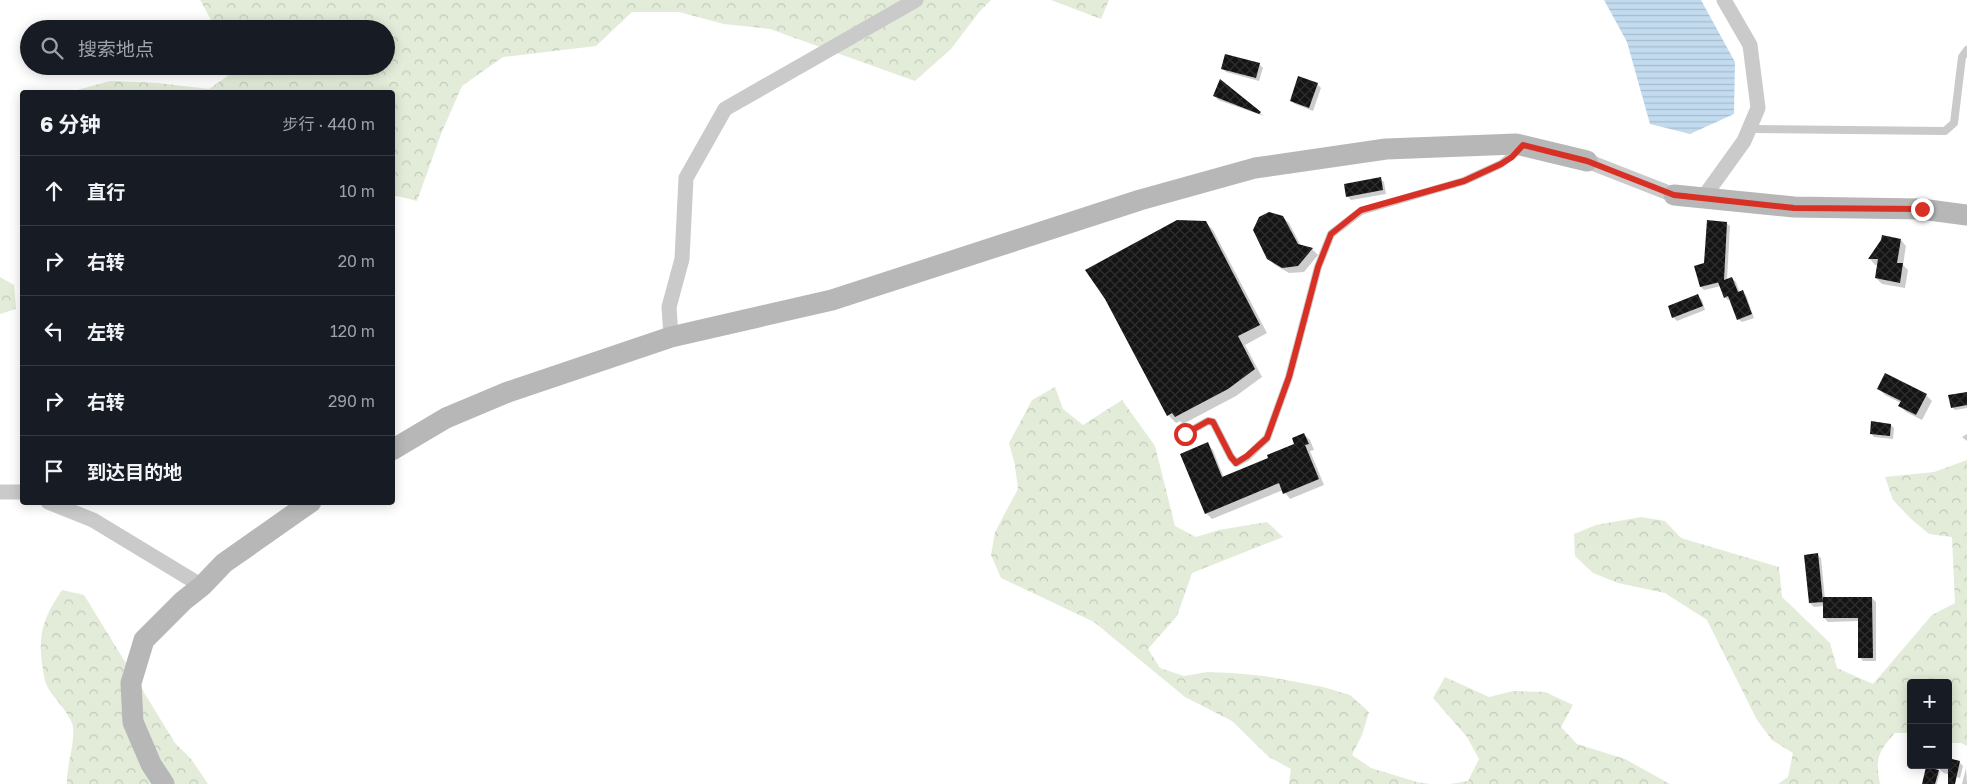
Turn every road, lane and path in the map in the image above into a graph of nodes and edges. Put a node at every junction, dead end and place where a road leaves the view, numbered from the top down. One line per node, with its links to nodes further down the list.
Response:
1 (916, 0): 10 (street)
2 (1724, 0): 4 (street)
3 (1967, 50): 4 (lane)
4 (1749, 129): 8 (street)
5 (1523, 145): 6 (street); 10 (street); 11 (lane)
6 (1587, 161): 7 (street)
7 (1674, 195): 8 (street)
8 (1703, 198): 9 (street)
9 (1967, 215)
10 (671, 337): 12 (street)
11 (1185, 434)
12 (395, 448)
13 (0, 492): 14 (street)
14 (20, 492)
15 (56, 505): 17 (street)
16 (308, 505): 17 (street)
17 (202, 586): 18 (street)
18 (164, 784)

